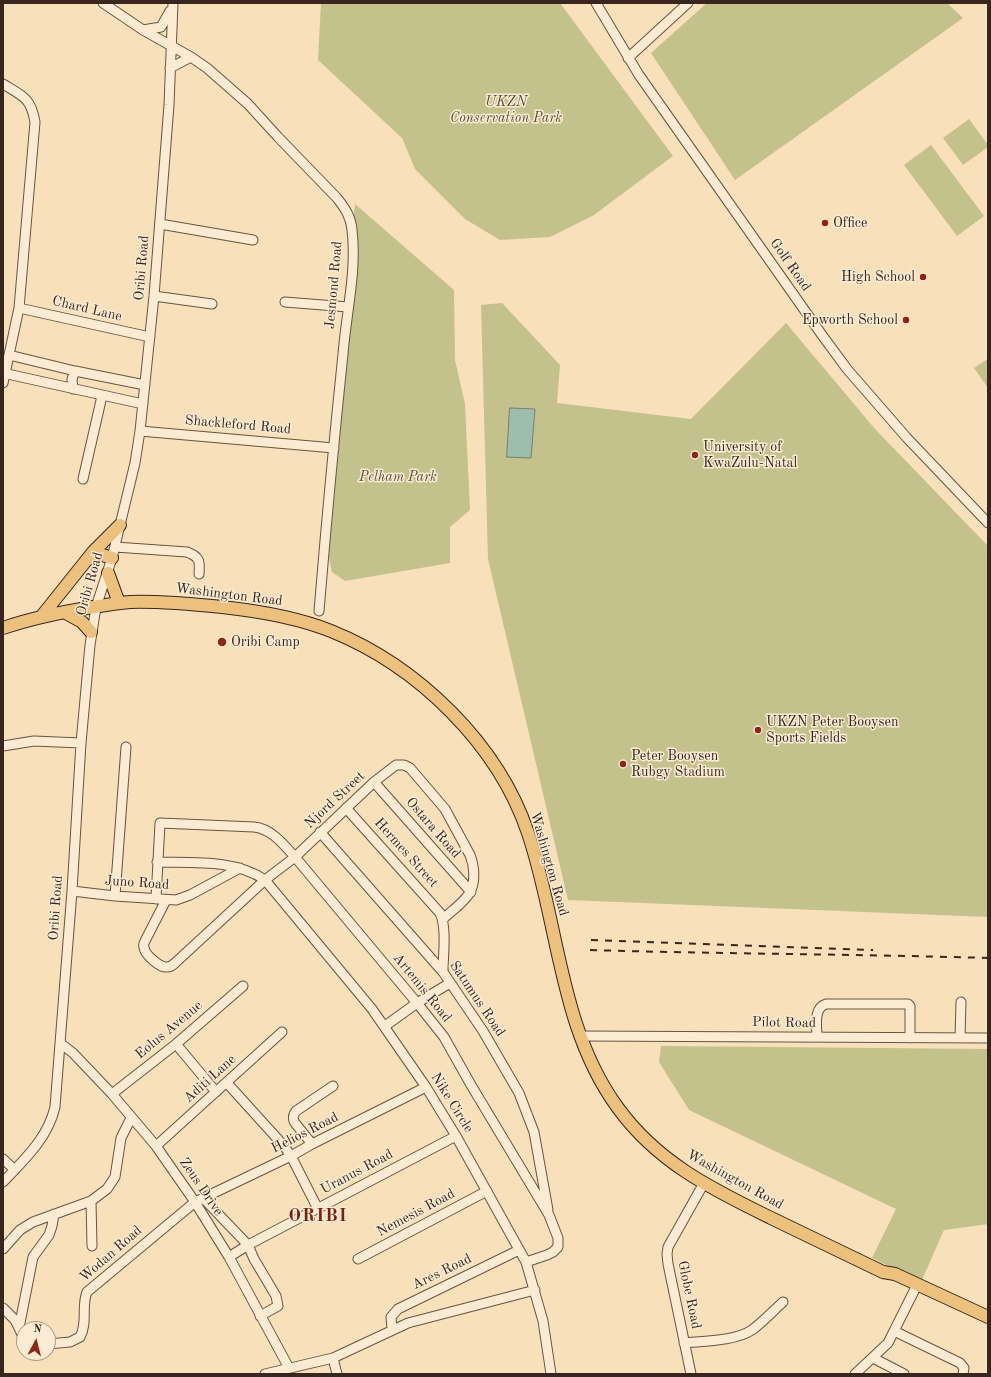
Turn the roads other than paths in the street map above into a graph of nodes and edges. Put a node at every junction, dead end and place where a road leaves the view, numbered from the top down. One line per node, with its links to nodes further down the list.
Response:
1 (103, 3): 5 (street, Jesmond Road)
2 (596, 3): 8 (street, Golf Road)
3 (688, 3): 8 (street)
4 (173, 5): 5 (street); 6 (street, Oribi Road)
5 (143, 30): 6 (street, Jesmond Road)
6 (171, 45): 7 (street, Jesmond Road); 9 (street, Oribi Road)
7 (191, 57): 9 (street); 17 (street, Jesmond Road)
8 (628, 58): 29 (street, Golf Road)
9 (170, 68): 11 (street, Oribi Road)
10 (3, 84): 16 (street)
11 (160, 224): 12 (street); 13 (street, Oribi Road)
12 (253, 240)
13 (154, 296): 15 (street); 18 (street, Oribi Road)
14 (285, 302): 17 (street)
15 (212, 304)
16 (19, 308): 18 (street, Chard Lane); 19 (street)
17 (348, 308): 27 (street, Jesmond Road)
18 (150, 338): 22 (street, Oribi Road)
19 (9, 355): 20 (street); 21 (street)
20 (75, 371): 22 (street); 23 (street)
21 (4, 376): 23 (street)
22 (145, 385): 25 (street, Oribi Road)
23 (73, 389): 24 (street)
24 (102, 396): 25 (street); 28 (street)
25 (143, 404): 26 (street, Oribi Road)
26 (140, 431): 27 (street, Shackleford Road); 30 (street, Oribi Road)
27 (334, 448): 37 (street, Jesmond Road)
28 (83, 479)
29 (988, 523)
30 (120, 525): 31 (main road); 32 (street, Oribi Road)
31 (93, 552): 32 (main road); 39 (main road)
32 (113, 553): 33 (street, Oribi Road); 34 (street)
33 (108, 573): 35 (main road); 36 (street, Oribi Road)
34 (199, 574)
35 (119, 603): 36 (main road, Washington Road); 65 (main road, Washington Road)
36 (96, 607): 38 (main road, Washington Road); 41 (street, Oribi Road)
37 (319, 611)
38 (64, 612): 39 (main road, Washington Road); 41 (main road)
39 (41, 617): 40 (main road, Washington Road)
40 (3, 628)
41 (91, 632): 42 (street, Oribi Road)
42 (81, 743): 43 (street); 52 (street, Oribi Road)
43 (3, 746)
44 (126, 747): 54 (street)
45 (374, 782): 46 (street, Njord Street); 53 (street, Ostara Road); 53 (street, Njord Street)
46 (346, 808): 47 (street, Njord Street); 57 (street, Hermes Street)
47 (320, 832): 48 (street, Njord Street); 58 (street, Satumus Road)
48 (295, 857): 49 (street, Artemis Road); 51 (street, Njord Street); 62 (street, Artemis Road)
49 (157, 862): 50 (street); 55 (street)
50 (240, 867): 51 (street); 56 (street, Juno Road)
51 (265, 880): 56 (street, Njord Street); 63 (street, Nike Circle)
52 (72, 891): 54 (street, Juno Road); 70 (street, Oribi Road)
53 (471, 892): 57 (street)
54 (115, 896): 55 (street, Juno Road)
55 (156, 899): 56 (street, Juno Road)
56 (166, 900)
57 (443, 919): 58 (street)
58 (443, 972): 59 (street, Satumus Road)
59 (450, 982): 62 (street); 91 (street, Satumus Road)
60 (242, 986): 71 (street, Eolus Avenue)
61 (961, 1002): 68 (street)
62 (417, 1003): 63 (street); 91 (street, Artemis Road)
63 (385, 1026): 74 (street, Nike Circle)
64 (282, 1032): 72 (street, Aditi Lane)
65 (580, 1036): 66 (street, Pilot Road); 85 (main road, Washington Road)
66 (817, 1037): 67 (street, Pilot Road); 67 (street)
67 (910, 1038): 68 (street, Pilot Road)
68 (960, 1038): 69 (street, Pilot Road)
69 (988, 1038)
70 (60, 1043): 76 (street, Zeus Drive); 83 (street, Oribi Road)
71 (176, 1044): 75 (street); 76 (street, Eolus Avenue)
72 (227, 1083): 75 (street, Aditi Lane); 81 (street)
73 (333, 1086): 79 (street)
74 (426, 1087): 78 (street, Nike Circle); 79 (street, Helios Road)
75 (216, 1092): 80 (street, Aditi Lane)
76 (112, 1094): 77 (street, Zeus Drive)
77 (131, 1118): 80 (street, Zeus Drive); 88 (street)
78 (456, 1136): 86 (street, Nike Circle); 89 (street, Uranus Road)
79 (312, 1144): 81 (street, Helios Road)
80 (156, 1146): 87 (street, Zeus Drive)
81 (291, 1156): 87 (street, Helios Road); 89 (street)
82 (3, 1159): 83 (street)
83 (15, 1170): 84 (street, Oribi Road)
84 (3, 1182)
85 (704, 1183): 99 (main road, Washington Road); 111 (street, Globe Road)
86 (487, 1191): 95 (street, Nike Circle); 97 (street, Nemesis Road)
87 (199, 1200): 92 (street); 96 (street, Zeus Drive); 110 (street, Wodan Road)
88 (91, 1201): 90 (street); 93 (street, Wodan Road)
89 (318, 1209): 92 (street, Uranus Road)
90 (54, 1214): 94 (street); 105 (street)
91 (549, 1215): 98 (street, Artemis Road)
92 (248, 1245): 96 (street, Uranus Road); 103 (street)
93 (92, 1246)
94 (3, 1249)
95 (519, 1250): 98 (street, Nike Circle); 108 (street, Ares Road)
96 (229, 1257): 103 (street, Zeus Drive)
97 (358, 1259)
98 (526, 1262): 100 (street, Nike Circle)
99 (916, 1289): 104 (main road, Washington Road); 107 (main road, Washington Road); 109 (street)
100 (535, 1290): 108 (street); 117 (street, Nike Circle)
101 (782, 1302): 111 (street)
102 (3, 1308): 106 (street)
103 (260, 1316): 114 (street, Zeus Drive)
104 (988, 1318)
105 (20, 1321)
106 (16, 1324)
107 (988, 1325)
108 (392, 1329): 112 (street)
109 (894, 1331): 113 (street); 121 (street)
110 (56, 1343)
111 (684, 1343): 118 (street, Globe Road)
112 (333, 1358): 114 (street); 116 (street)
113 (873, 1358): 119 (street); 120 (street)
114 (289, 1368): 115 (street)
115 (265, 1374)
116 (337, 1374)
117 (551, 1374)
118 (691, 1374)
119 (855, 1374)
120 (904, 1374)
121 (963, 1374)

